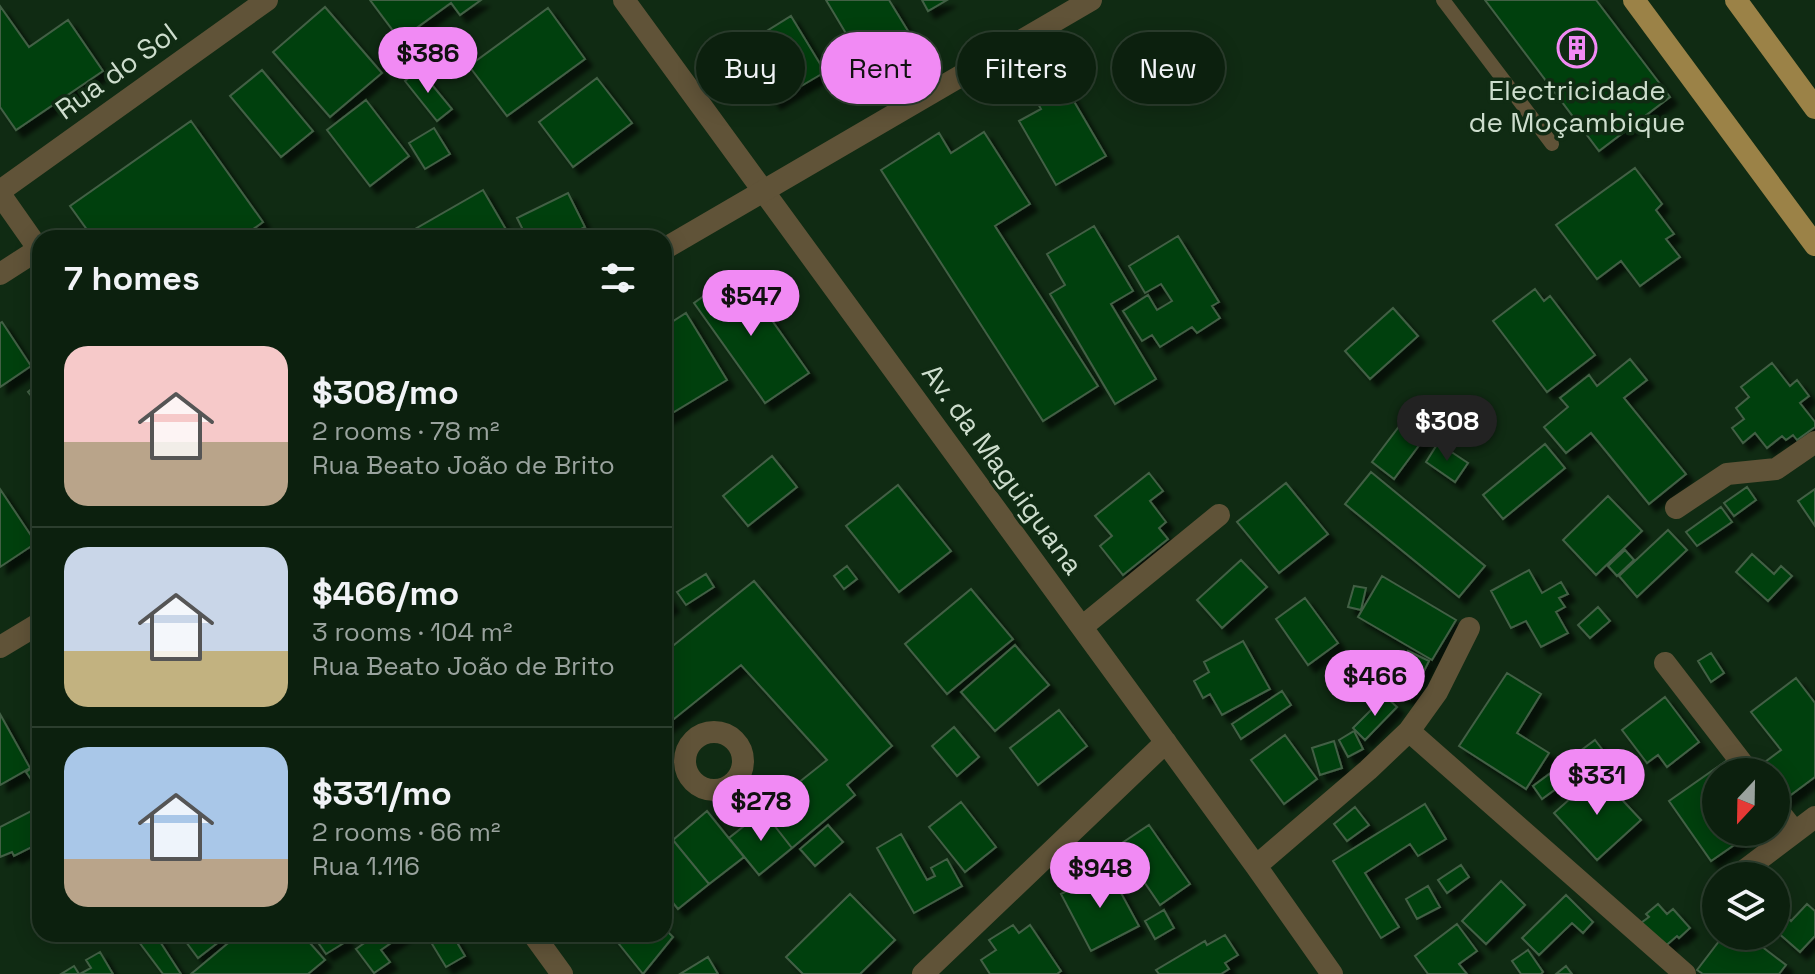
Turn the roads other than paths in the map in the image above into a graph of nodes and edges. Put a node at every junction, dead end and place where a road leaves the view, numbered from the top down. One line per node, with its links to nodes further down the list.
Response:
1 (267, 0): 10 (street, Rua do Sol)
2 (624, 0): 9 (street, Av. da Maguiguana)
3 (1091, 0): 9 (street)
4 (1443, 0): 8 (lane)
5 (1634, 0): 13 (main road)
6 (1736, 0): 7 (main road)
7 (1815, 108)
8 (1552, 144)
9 (763, 190): 12 (street); 19 (street, Av. da Maguiguana)
10 (0, 193): 11 (street)
11 (32, 239)
12 (672, 244)
13 (1815, 245)
14 (32, 255): 15 (street)
15 (0, 274)
16 (1815, 442): 17 (street)
17 (1676, 508)
18 (1219, 515): 19 (street)
19 (1082, 627): 25 (street, Av. da Maguiguana)
20 (32, 628): 22 (street)
21 (1469, 628): 24 (street)
22 (0, 647)
23 (1665, 663): 26 (street)
24 (1409, 731): 31 (street); 36 (street)
25 (1166, 742): 31 (street, Av. da Maguiguana); 34 (street)
26 (1738, 758)
27 (1815, 817): 29 (street)
28 (1790, 826): 29 (street)
29 (1795, 832): 30 (street)
30 (1755, 862)
31 (1256, 866): 35 (street, Av. da Maguiguana)
32 (539, 942): 33 (street)
33 (562, 974)
34 (923, 974)
35 (1332, 974)
36 (1685, 974)

